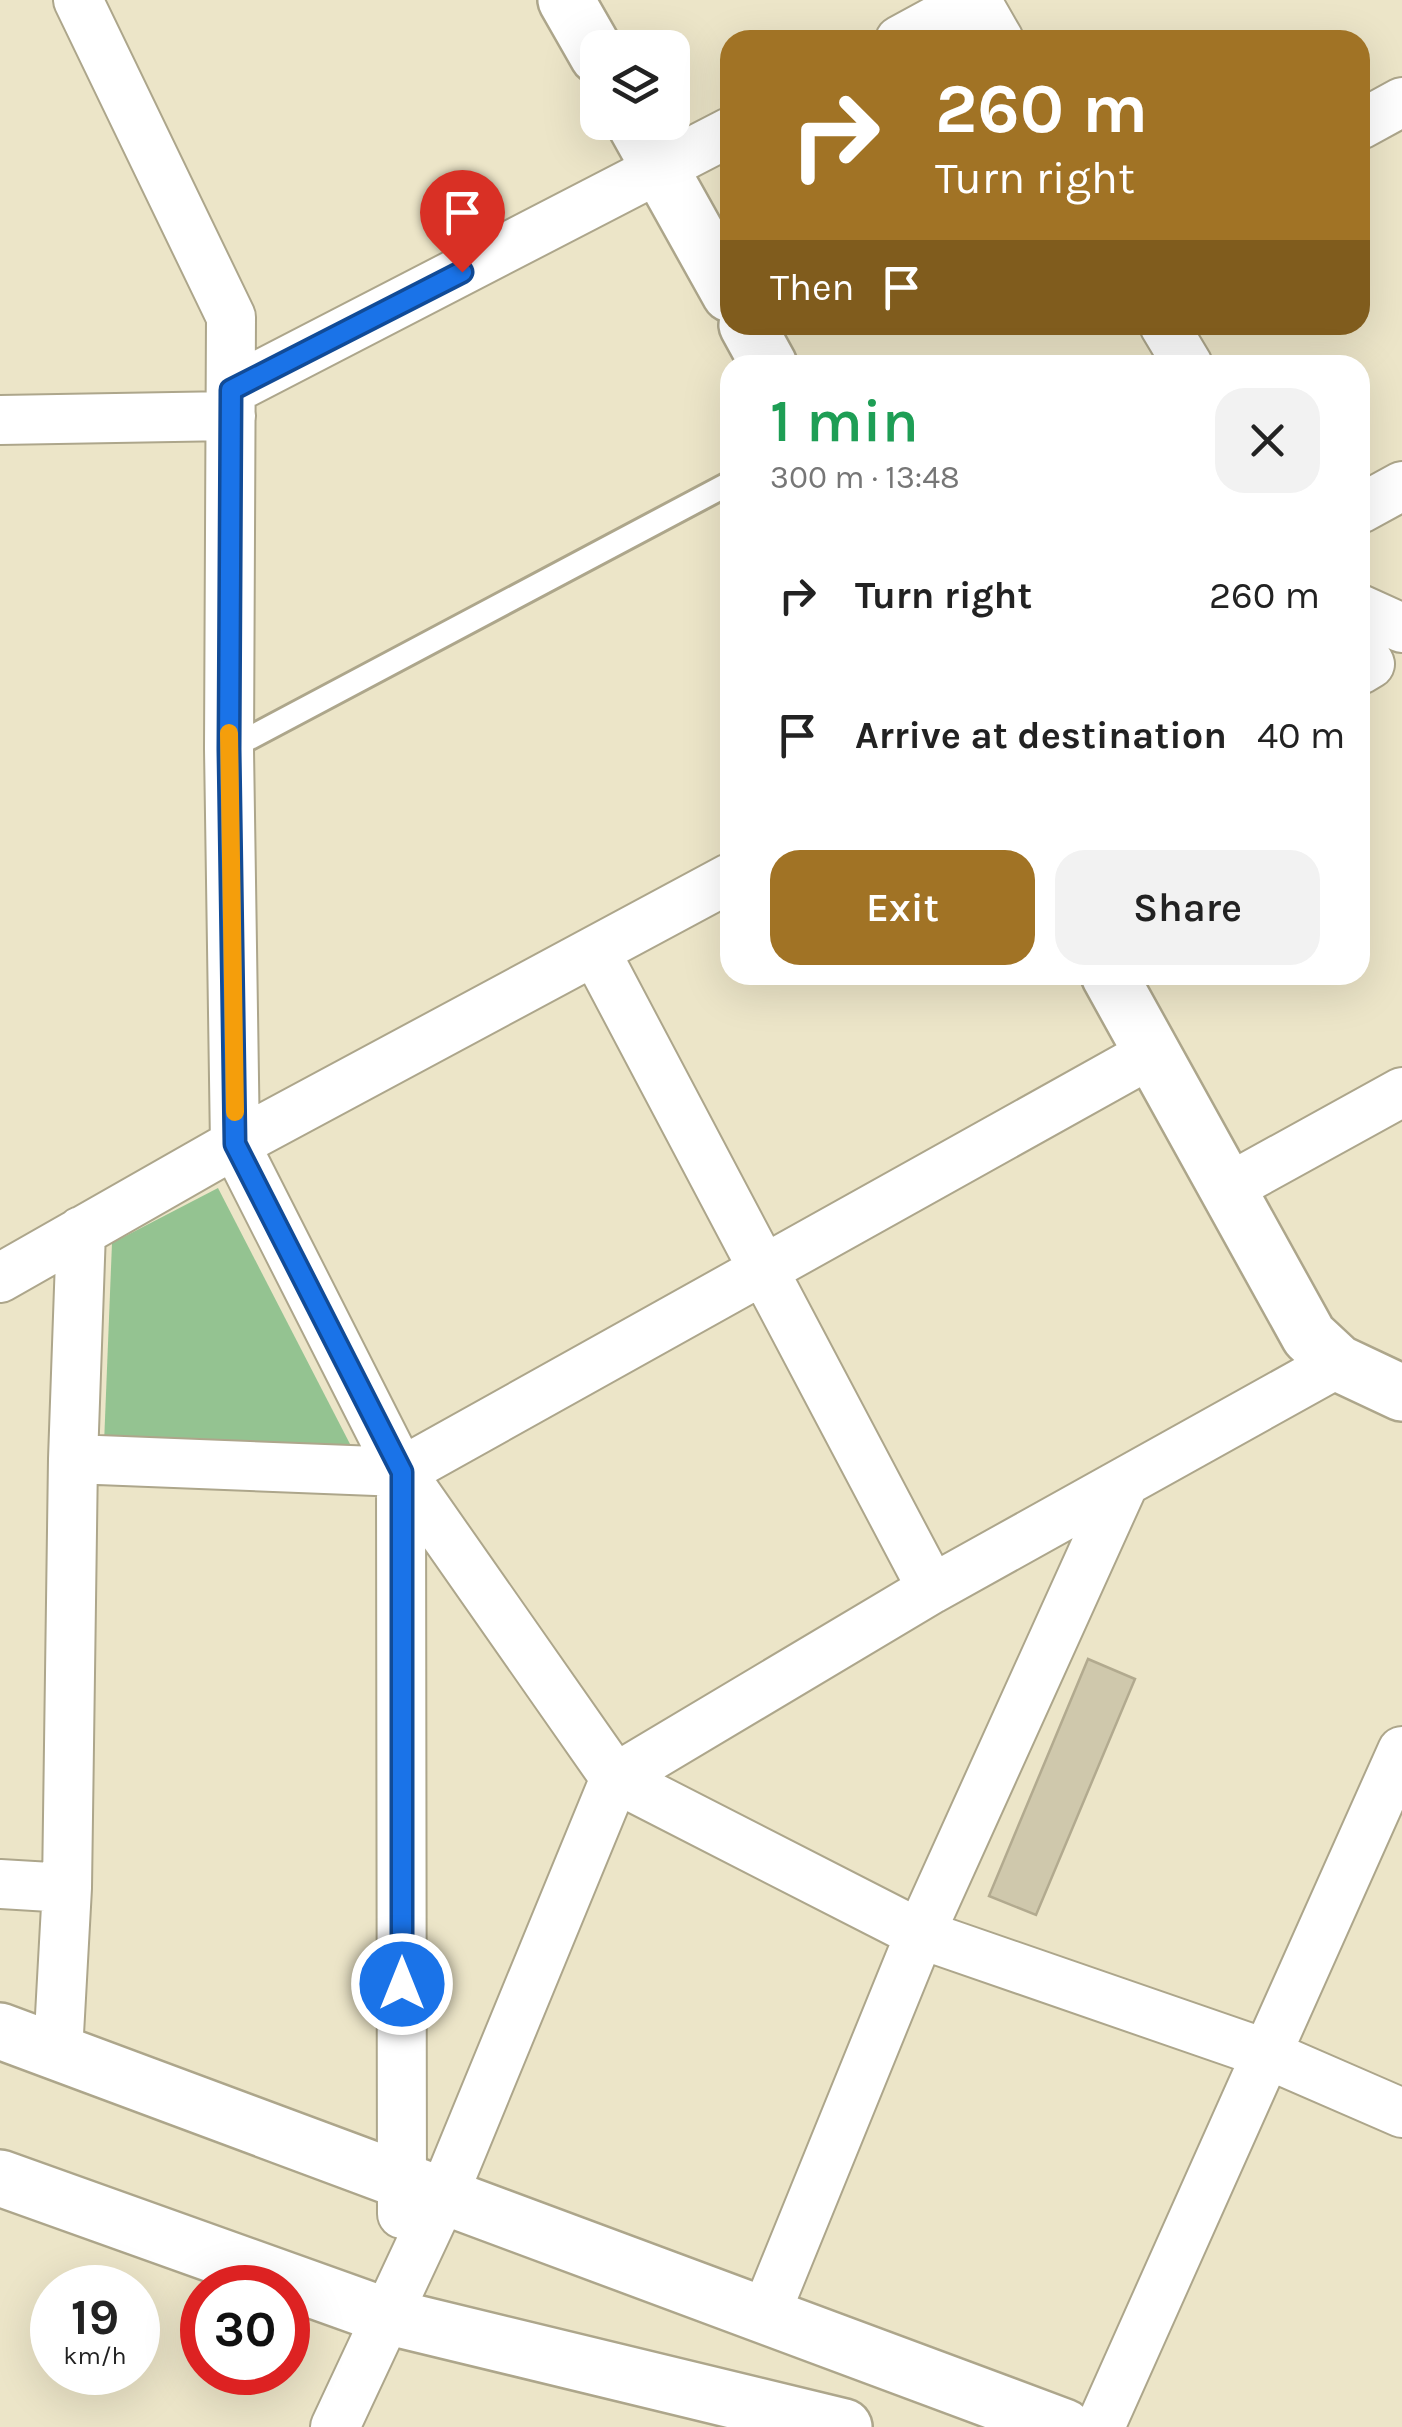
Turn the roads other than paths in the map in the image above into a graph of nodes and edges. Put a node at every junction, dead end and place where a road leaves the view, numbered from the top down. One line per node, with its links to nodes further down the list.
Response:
1 (78, 0): 13 (street)
2 (566, 0): 4 (street)
3 (975, 0): 5 (street); 6 (street)
4 (583, 30)
5 (919, 30)
6 (992, 30)
7 (1402, 102): 8 (street)
8 (1370, 119)
9 (720, 138): 11 (street)
10 (644, 140): 11 (street)
11 (661, 170): 12 (street); 13 (street)
12 (720, 276)
13 (231, 403): 14 (street); 20 (street)
14 (0, 420)
15 (1402, 486): 17 (street)
16 (720, 488): 20 (lane)
17 (1370, 504)
18 (1370, 614): 19 (street)
19 (1402, 628)
20 (229, 749): 26 (street)
21 (720, 883): 22 (street)
22 (595, 951): 26 (street); 29 (street)
23 (1114, 985): 24 (street)
24 (1152, 1052): 27 (street); 29 (street)
25 (1402, 1092): 27 (street)
26 (235, 1144): 28 (street); 34 (street)
27 (1228, 1188): 31 (street)
28 (82, 1231): 30 (street); 33 (street)
29 (764, 1269): 34 (street); 36 (street)
30 (0, 1278)
31 (1338, 1363): 32 (street); 35 (street)
32 (1402, 1392)
33 (73, 1459): 34 (street); 40 (street)
34 (402, 1472): 38 (street); 47 (street)
35 (1124, 1483): 36 (street); 41 (street)
36 (932, 1588): 38 (street)
37 (1402, 1751): 44 (street)
38 (616, 1778): 41 (street); 47 (street)
39 (0, 1884): 40 (street)
40 (67, 1888): 43 (street)
41 (920, 1934): 44 (street); 49 (street)
42 (0, 2032): 43 (street)
43 (58, 2052): 47 (street)
44 (1264, 2054): 45 (street); 53 (street)
45 (1402, 2113)
46 (0, 2178): 48 (street)
47 (423, 2188): 48 (street); 49 (street)
48 (393, 2300): 50 (street); 51 (street)
49 (765, 2315): 52 (street)
50 (334, 2427)
51 (844, 2427)
52 (1064, 2427)
53 (1100, 2427)

